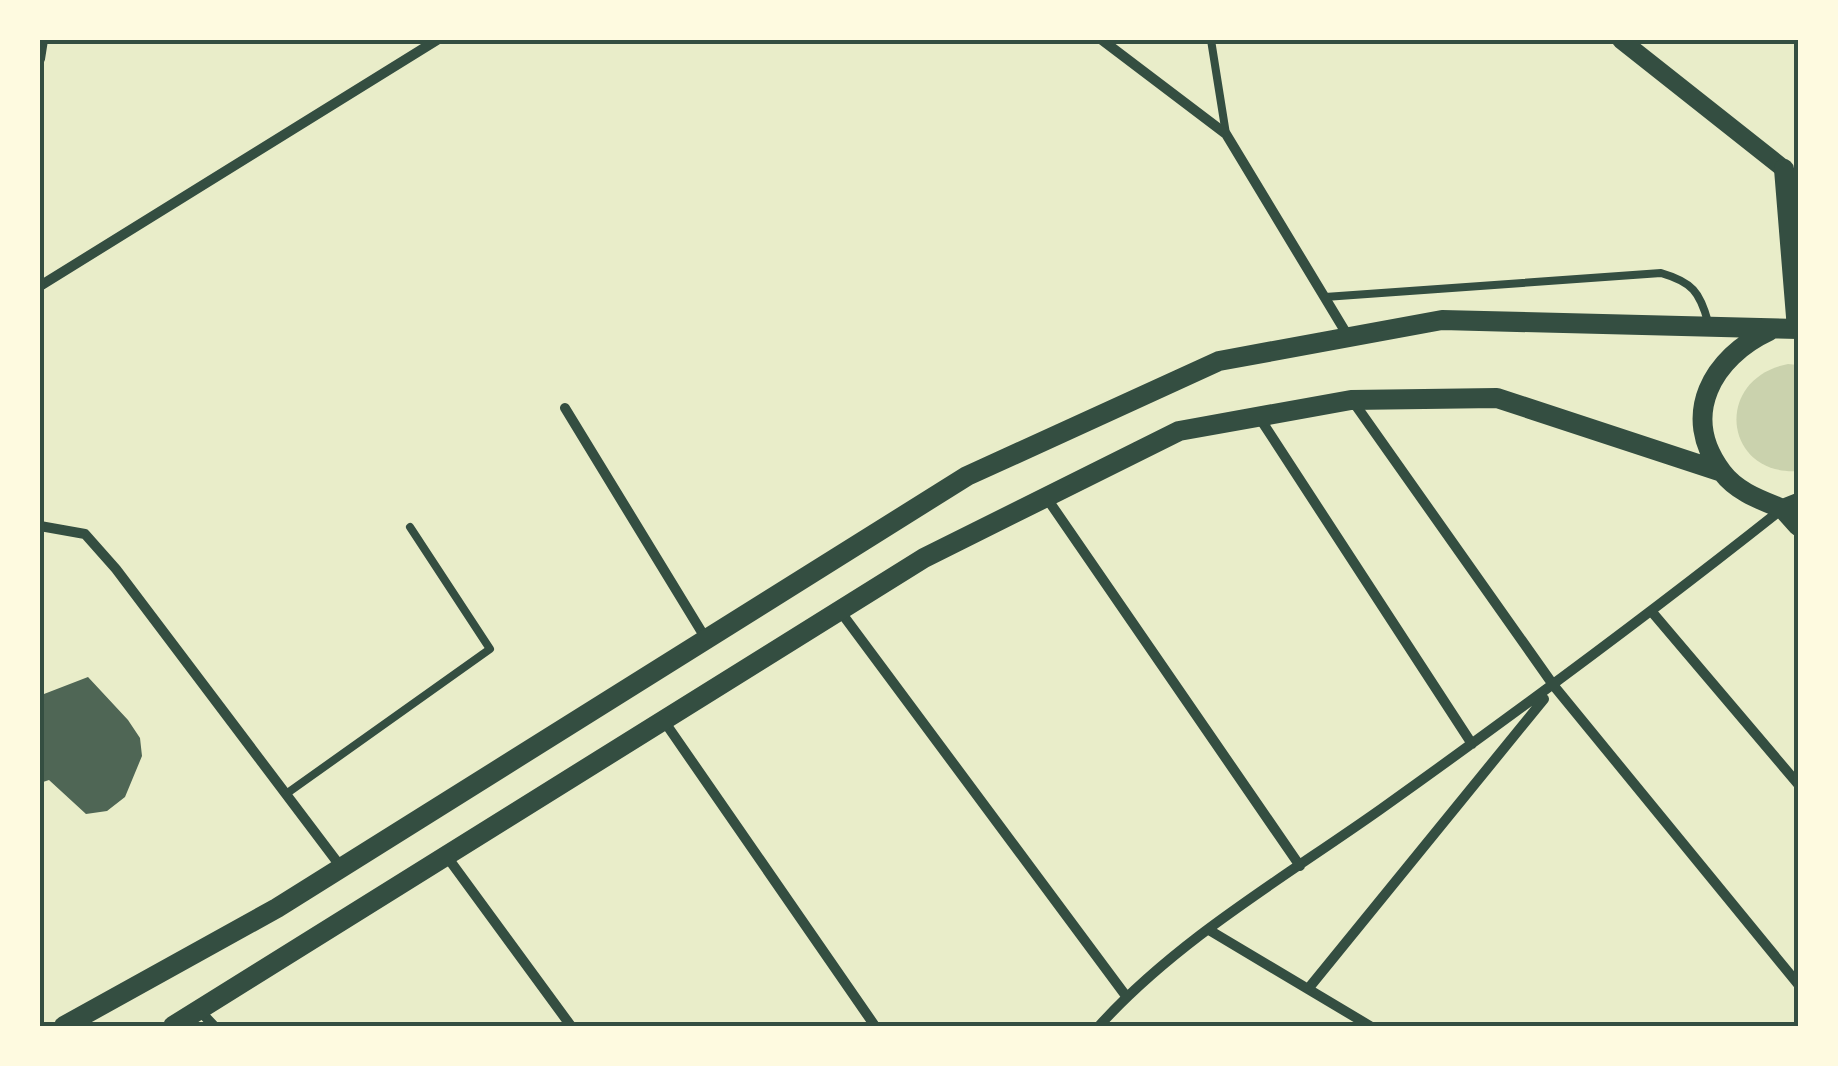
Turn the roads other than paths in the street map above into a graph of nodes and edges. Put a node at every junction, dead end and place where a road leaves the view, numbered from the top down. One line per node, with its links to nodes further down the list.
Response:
1 (44, 40): 6 (street)
2 (436, 40): 9 (street)
3 (1102, 40): 7 (street)
4 (1210, 40): 7 (lane)
5 (1621, 40): 8 (street)
6 (40, 59)
7 (1226, 134): 10 (street)
8 (1791, 175): 12 (main road)
9 (40, 286)
10 (1325, 297): 11 (lane); 13 (street)
11 (1709, 326): 12 (main road); 13 (main road)
12 (1790, 329): 17 (main road)
13 (1348, 337): 25 (main road)
14 (1351, 400): 16 (main road); 17 (main road); 26 (street)
15 (565, 408): 25 (street)
16 (1259, 416): 18 (main road); 28 (street)
17 (1722, 472): 19 (main road)
18 (1046, 497): 23 (main road); 32 (street)
19 (1790, 506): 21 (main road); 24 (street)
20 (40, 526): 30 (street)
21 (1798, 526)
22 (410, 527): 30 (lane)
23 (840, 611): 27 (main road); 37 (street)
24 (1652, 612): 26 (street); 29 (street)
25 (706, 639): 33 (main road)
26 (1554, 686): 28 (street); 35 (street); 36 (street)
27 (664, 720): 31 (main road); 44 (street)
28 (1472, 744): 32 (street)
29 (1798, 784)
30 (286, 794): 33 (street)
31 (444, 853): 38 (main road); 43 (street)
32 (1300, 866): 34 (street)
33 (342, 867): 40 (main road)
34 (1209, 930): 36 (street); 37 (street)
35 (1798, 984)
36 (1308, 988): 39 (street)
37 (1126, 996): 45 (street)
38 (199, 1010): 41 (main road); 42 (street)
39 (1368, 1025)
40 (64, 1026)
41 (173, 1026)
42 (214, 1026)
43 (572, 1026)
44 (875, 1026)
45 (1099, 1026)

